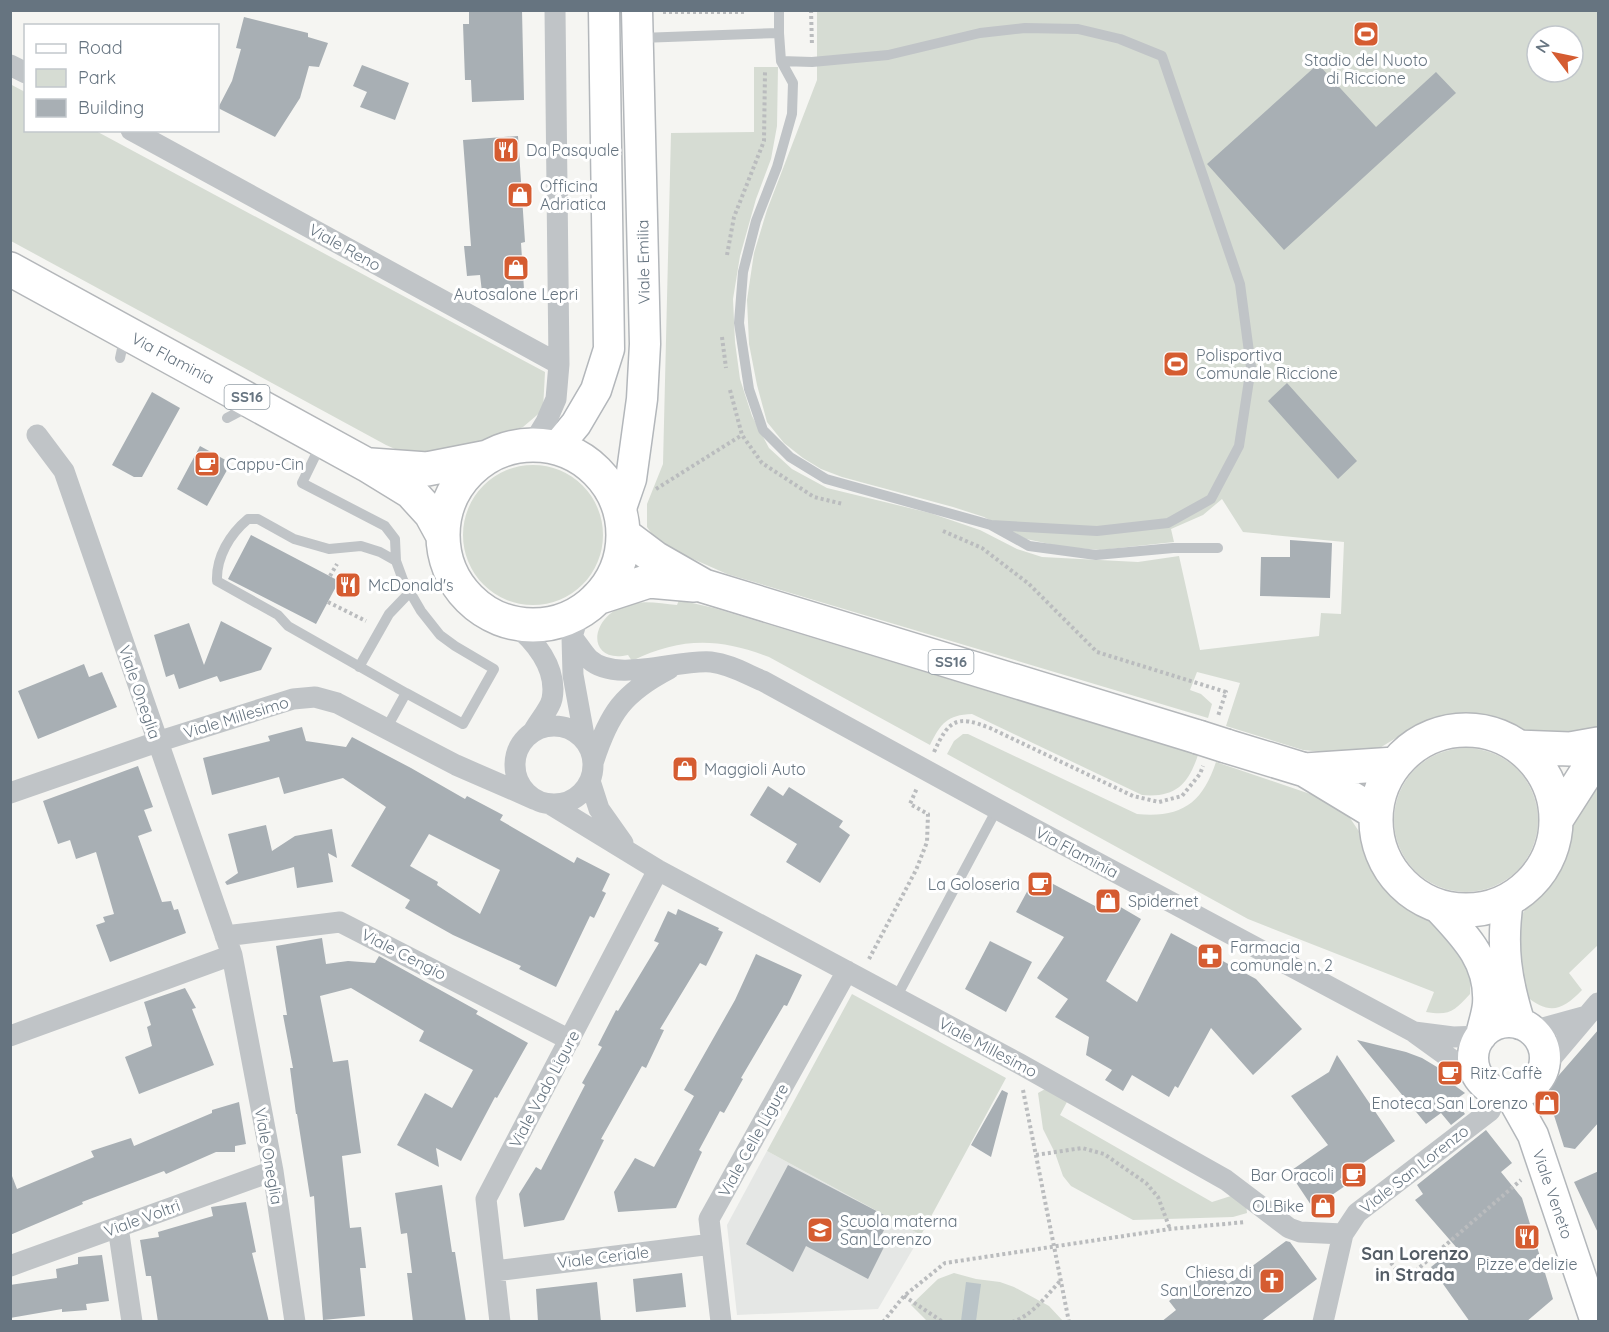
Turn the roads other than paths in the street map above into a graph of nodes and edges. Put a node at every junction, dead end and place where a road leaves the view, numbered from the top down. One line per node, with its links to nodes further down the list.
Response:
1 (555, 10): 11 (street)
2 (604, 10): 16 (street)
3 (779, 10): 5 (lane)
4 (637, 24): 5 (lane); 19 (street, Viale Emilia)
5 (779, 33): 6 (lane)
6 (781, 61): 20 (lane); 20 (lane)
7 (10, 65): 8 (street)
8 (24, 72)
9 (135, 132): 11 (street, Viale Reno)
10 (10, 269): 12 (main road, Via Flaminia / SS16)
11 (559, 364): 16 (street)
12 (256, 403): 13 (lane); 15 (main road, Via Flaminia / SS16)
13 (226, 418)
14 (37, 435): 34 (street, Viale Oneglia)
15 (323, 440): 18 (main road, Via Flaminia / SS16); 23 (lane)
16 (544, 446): 17 (main road, SS16); 19 (main road, SS16)
17 (488, 458): 18 (main road, Via Flaminia / SS16); 21 (main road, SS16)
18 (368, 465): 21 (main road, Via Flaminia / SS16)
19 (622, 522): 24 (main road, SS16); 26 (main road)
20 (991, 525): 22 (lane)
21 (443, 536): 27 (main road, SS16)
22 (1218, 548)
23 (396, 561): 25 (lane); 29 (lane)
24 (704, 586): 26 (main road, SS16); 41 (main road, SS16)
25 (410, 592): 29 (lane); 30 (lane)
26 (583, 616): 27 (main road, SS16); 28 (street, Via Flaminia); 33 (street)
27 (511, 622): 32 (street)
28 (674, 665): 42 (street, Via Flaminia); 45 (street, Via Flaminia)
29 (359, 667): 30 (lane)
30 (406, 693): 31 (lane)
31 (386, 729): 34 (street, Viale Millesimo); 40 (street, Viale Millesimo)
32 (533, 732): 33 (street); 37 (street)
33 (585, 741): 42 (street)
34 (157, 742): 43 (street, Viale Millesimo); 52 (street, Viale Oneglia)
35 (1599, 744): 36 (main road)
36 (1520, 747): 39 (main road); 47 (main road)
37 (516, 754): 40 (street, Viale Millesimo); 44 (street)
38 (1599, 762): 47 (main road)
39 (1395, 764): 41 (main road, SS16); 46 (main road)
40 (456, 765): 44 (street, Viale Millesimo)
41 (1305, 770): 46 (main road, SS16)
42 (592, 772): 44 (street); 48 (street, Viale Millesimo)
43 (10, 794)
44 (542, 801): 48 (street, Viale Millesimo)
45 (997, 809): 54 (lane); 57 (street, Via Flaminia)
46 (1376, 813): 51 (main road)
47 (1556, 820): 50 (main road)
48 (630, 854): 49 (street, Viale Millesimo)
49 (658, 870): 53 (street, Viale Millesimo); 60 (street, Viale Vado Ligure)
50 (1508, 900): 51 (main road); 56 (street)
51 (1436, 905): 59 (street)
52 (229, 945): 58 (street); 60 (street, Viale Cengio); 62 (street, Viale Oneglia)
53 (853, 974): 54 (street, Viale Millesimo); 65 (street, Viale Celle Ligure)
54 (896, 998): 64 (street, Viale Millesimo)
55 (1593, 1009): 56 (street); 61 (street, Viale San Lorenzo)
56 (1526, 1028): 59 (street); 61 (street)
57 (1414, 1032): 59 (street, Via Flaminia); 61 (street)
58 (10, 1035)
59 (1481, 1036): 61 (street)
60 (570, 1040): 67 (street, Viale Vado Ligure)
61 (1513, 1084): 64 (street, Viale San Lorenzo); 68 (street, Viale Veneto)
62 (273, 1170): 63 (street, Viale Voltri); 70 (street, Viale Oneglia)
63 (118, 1227): 66 (street, Viale Voltri); 69 (street)
64 (1341, 1241): 73 (street, Viale San Lorenzo)
65 (712, 1244): 67 (street, Viale Ceriale); 72 (street, Viale Celle Ligure)
66 (10, 1266)
67 (495, 1270): 71 (street, Viale Vado Ligure)
68 (1590, 1274): 74 (street, Viale Veneto)
69 (132, 1322)
70 (295, 1322)
71 (500, 1322)
72 (721, 1322)
73 (1323, 1322)
74 (1596, 1322)

